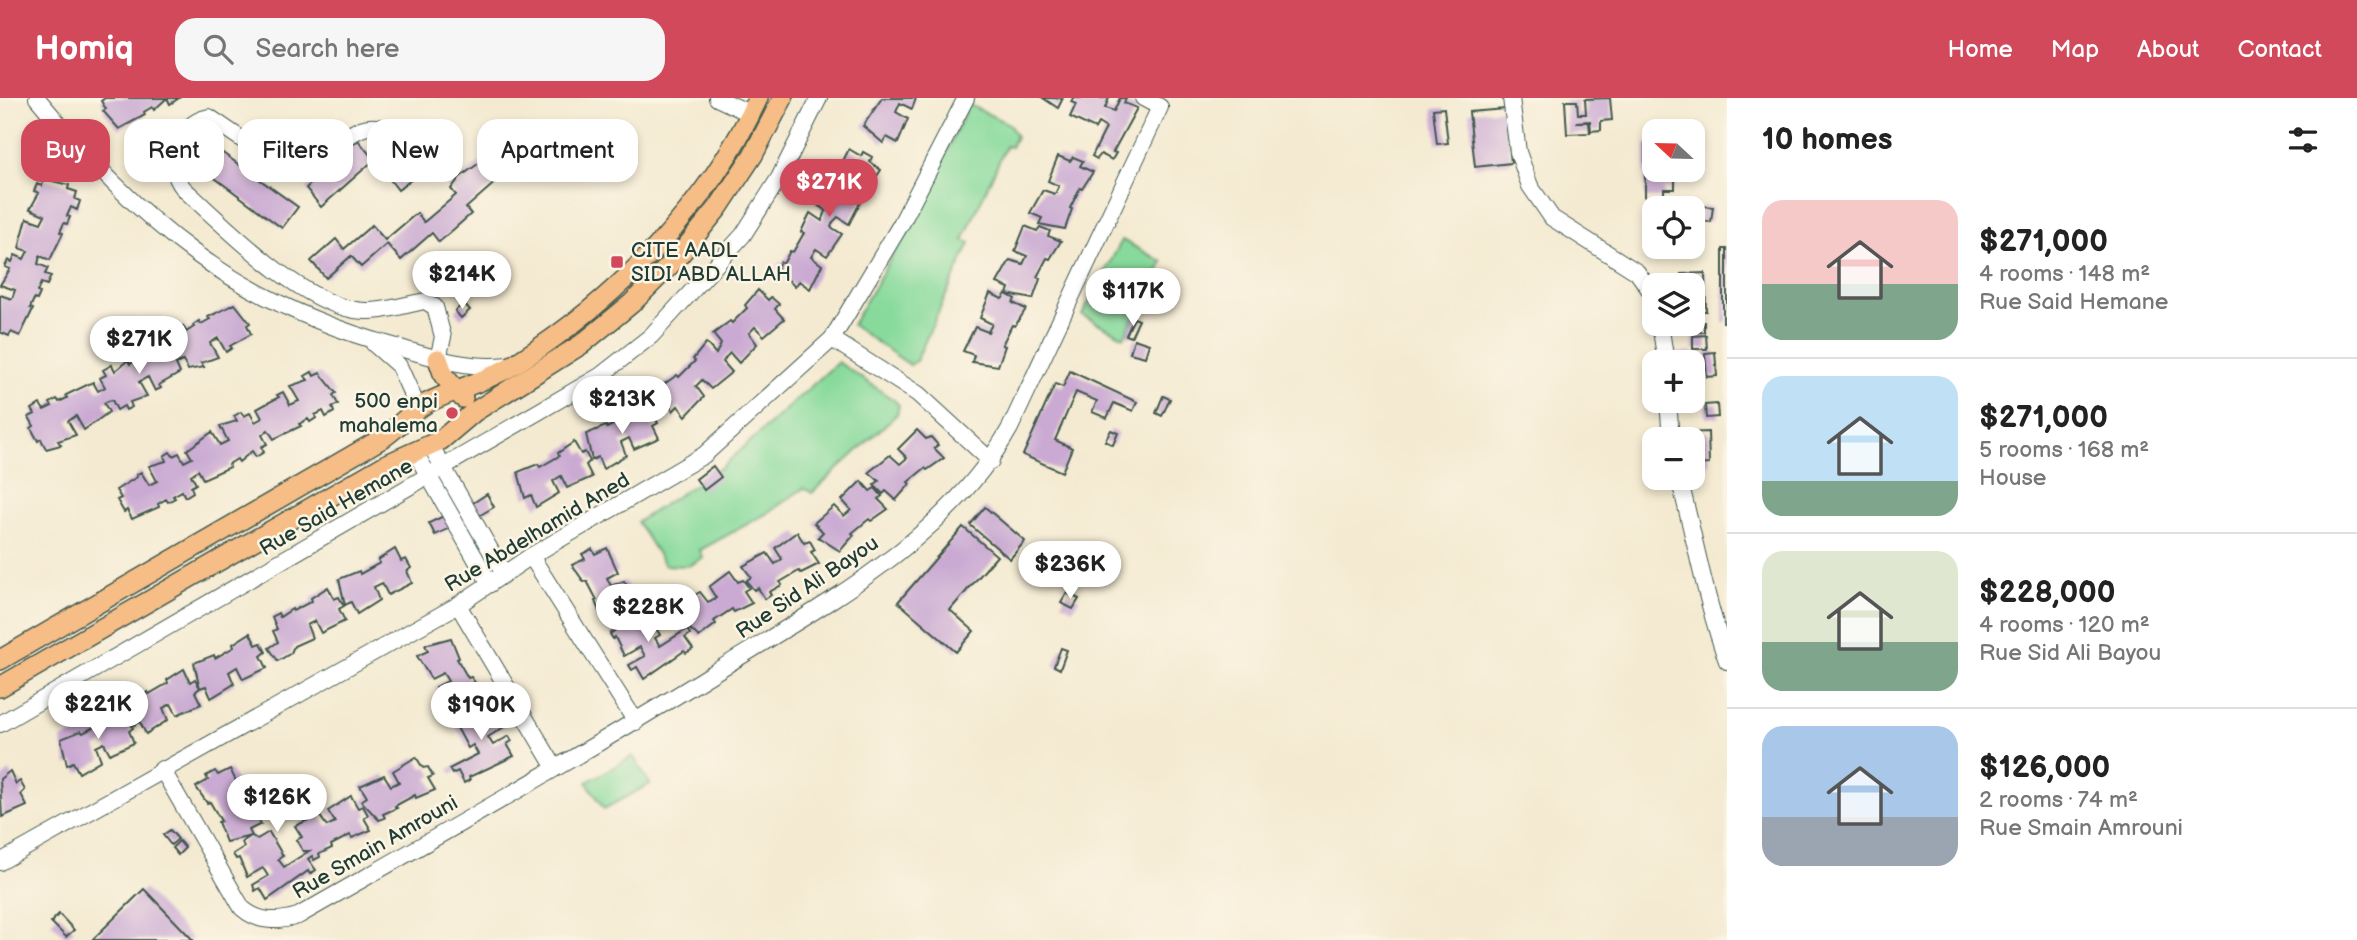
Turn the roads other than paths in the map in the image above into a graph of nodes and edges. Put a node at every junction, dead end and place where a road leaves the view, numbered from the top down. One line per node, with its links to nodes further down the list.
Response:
1 (37, 98): 13 (street)
2 (717, 98): 8 (street)
3 (783, 98): 10 (main road)
4 (819, 98): 22 (street, Rue Said Hemane)
5 (966, 98): 12 (street, Rue Abdelhamid Aned)
6 (1143, 98): 21 (street, Rue Sid Ali Bayou)
7 (1511, 98): 11 (street)
8 (755, 106): 10 (main road); 15 (main road)
9 (367, 127): 14 (street)
10 (769, 127): 18 (main road)
11 (1642, 279)
12 (832, 339): 21 (street); 24 (street, Rue Abdelhamid Aned)
13 (370, 340): 14 (street); 17 (street)
14 (438, 359): 15 (street); 16 (main road)
15 (516, 364): 16 (main road)
16 (458, 392): 17 (main road); 18 (main road)
17 (418, 408): 19 (main road)
18 (466, 419): 20 (main road)
19 (395, 428): 20 (main road); 28 (main road)
20 (417, 451): 22 (street); 30 (main road)
21 (992, 461): 31 (street, Rue Sid Ali Bayou)
22 (437, 473): 25 (street); 26 (street); 32 (street, Rue Said Hemane)
23 (1682, 490): 29 (street)
24 (531, 556): 25 (street, Rue Abdelhamid Aned); 31 (street)
25 (504, 574): 26 (street, Rue Abdelhamid Aned)
26 (490, 584): 27 (street, Rue Abdelhamid Aned)
27 (458, 605): 33 (street); 34 (street, Rue Abdelhamid Aned)
28 (0, 660)
29 (1727, 661)
30 (0, 687)
31 (635, 722): 33 (street, Rue Sid Ali Bayou)
32 (0, 724)
33 (555, 768): 34 (street, Rue Smain Amrouni)
34 (162, 769): 35 (street, Rue Abdelhamid Aned)
35 (0, 862)

